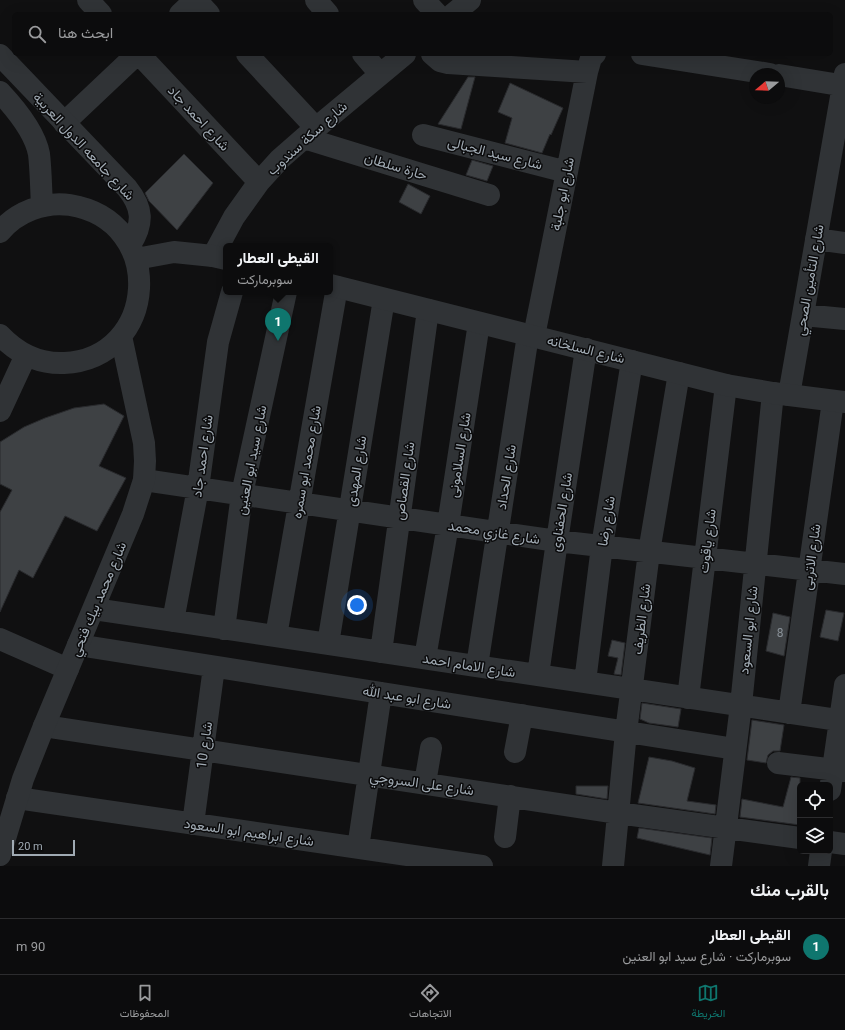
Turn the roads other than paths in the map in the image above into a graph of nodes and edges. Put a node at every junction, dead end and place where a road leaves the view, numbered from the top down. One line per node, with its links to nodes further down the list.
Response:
1 (88, 0): 6 (street)
2 (196, 0): 7 (street); 8 (street)
3 (316, 0): 9 (street)
4 (424, 0): 10 (street)
5 (470, 0): 11 (street)
6 (99, 12)
7 (182, 12)
8 (207, 12)
9 (326, 12)
10 (435, 12)
11 (455, 12)
12 (0, 55): 26 (street, شارع جامعه الدول العربية)
13 (136, 56): 26 (street)
14 (140, 56): 31 (street, شارع احمد جاد)
15 (249, 56): 27 (street)
16 (365, 56): 22 (street)
17 (402, 56): 22 (street, شارع سكة سندوب)
18 (434, 56): 20 (street)
19 (655, 56): 21 (street)
20 (591, 63): 30 (street, شارع ابو جلبة)
21 (749, 71)
22 (380, 74): 27 (street, شارع سكة سندوب)
23 (785, 76): 24 (street)
24 (844, 82): 29 (street, شارع التأمين الصحي)
25 (0, 92): 33 (street, شارع جامعه الدول العربية)
26 (64, 123): 39 (street, شارع جامعه الدول العربية)
27 (310, 133): 31 (street, شارع سكة سندوب); 32 (street, حارة سلطان)
28 (423, 135): 30 (street, شارع سيد الجبالى)
29 (837, 166): 35 (street, شارع التأمين الصحي)
30 (567, 172): 52 (street, شارع ابو جلبة)
31 (259, 182): 36 (street, شارع سكة سندوب)
32 (489, 195)
33 (42, 206): 34 (street); 39 (street)
34 (1, 230)
35 (816, 239): 37 (street); 47 (street, شارع التأمين الصحي)
36 (224, 243)
37 (845, 243)
38 (223, 246): 40 (street, شارع سكة سندوب)
39 (133, 252): 40 (street); 51 (street)
40 (219, 257)
41 (333, 286): 45 (street, شارع السلخانه)
42 (231, 295): 62 (street, شارع احمد جاد)
43 (285, 295): 63 (street, شارع سيد ابو العنين)
44 (332, 295): 64 (street, شارع محمد ابو سمره)
45 (384, 299): 46 (street, شارع السلخانه); 65 (street, شارع المهدى)
46 (428, 310): 49 (street, شارع السلخانه); 66 (street, شارع القصاص)
47 (804, 315): 48 (street); 58 (street, شارع التأمين الصحي)
48 (845, 319)
49 (479, 323): 52 (street, شارع السلخانه); 67 (street, شارع السلامونى)
50 (0, 335): 54 (street)
51 (121, 336): 54 (street); 61 (street, شارع محمد بيك فتحي)
52 (531, 336): 53 (street, شارع السلخانه); 68 (street, شارع الحداد)
53 (586, 349): 55 (street, شارع السلخانه); 69 (street, شارع الحفناوى)
54 (26, 356): 60 (street)
55 (632, 361): 56 (street, شارع السلخانه); 70 (street, شارع رضا)
56 (679, 373): 57 (street, شارع السلخانه); 71 (street, شارع الظريف)
57 (726, 385): 58 (street, شارع السلخانه); 72 (street, شارع ياقوت)
58 (781, 394): 59 (street, شارع السلخانه); 73 (street, شارع ابو السعود)
59 (839, 401): 74 (street, شارع الاتربى)
60 (0, 411)
61 (144, 480): 62 (street, شارع غازي محمد); 76 (street, شارع محمد بيك فتحي)
62 (198, 488): 63 (street, شارع غازي محمد); 77 (street, شارع احمد جاد)
63 (242, 494): 64 (street, شارع غازي محمد); 78 (street, شارع سيد ابو العنين)
64 (299, 503): 65 (street, شارع غازي محمد); 79 (street, شارع محمد ابو سمره)
65 (350, 510): 66 (street, شارع غازي محمد); 81 (street, شارع المهدى)
66 (399, 517): 67 (street, شارع غازي محمد); 83 (street, شارع القصاص)
67 (448, 525): 68 (street, شارع غازي محمد); 84 (street, شارع السلامونى)
68 (498, 532): 69 (street, شارع غازي محمد); 86 (street, شارع الحداد)
69 (557, 541): 70 (street, شارع غازي محمد); 88 (street, شارع الحفناوى)
70 (602, 546): 71 (street, شارع غازي محمد); 89 (street, شارع رضا)
71 (650, 552): 72 (street, شارع غازي محمد); 91 (street, شارع الظريف)
72 (705, 558): 73 (street, شارع غازي محمد); 93 (street, شارع ياقوت)
73 (755, 564): 74 (street, شارع غازي محمد); 94 (street, شارع ابو السعود)
74 (809, 570): 75 (street, شارع غازي محمد); 95 (street, شارع الاتربى)
75 (845, 574)
76 (94, 609): 77 (street, شارع الامام احمد); 82 (street, شارع محمد بيك فتحي)
77 (173, 621): 78 (street, شارع الامام احمد)
78 (224, 629): 79 (street, شارع الامام احمد)
79 (276, 636): 81 (street, شارع الامام احمد)
80 (0, 639): 87 (street)
81 (328, 644): 83 (street, شارع الامام احمد)
82 (78, 645): 85 (street, شارع ابو عبد الله); 87 (street, شارع محمد بيك فتحي)
83 (381, 652): 84 (street, شارع الامام احمد)
84 (425, 658): 86 (street, شارع الامام احمد)
85 (214, 666): 92 (street, شارع ابو عبد الله); 102 (street, شارع 10)
86 (477, 666): 88 (street, شارع الامام احمد)
87 (68, 670): 98 (street, شارع محمد بيك فتحي)
88 (538, 676): 89 (street, شارع الامام احمد)
89 (585, 682): 91 (street, شارع الامام احمد)
90 (845, 685): 97 (street)
91 (631, 689): 93 (street, شارع الامام احمد); 99 (street, شارع الظريف)
92 (381, 693): 96 (street, شارع ابو عبد الله); 105 (street)
93 (688, 698): 94 (street, شارع الامام احمد)
94 (741, 706): 95 (street, شارع الامام احمد); 101 (street, شارع ابو السعود)
95 (789, 713): 97 (street, شارع الامام احمد)
96 (522, 715): 99 (street, شارع ابو عبد الله); 103 (street)
97 (842, 721): 106 (street)
98 (44, 726): 102 (street, شارع على السروجي); 109 (street, شارع محمد بيك فتحي)
99 (626, 732): 101 (street, شارع ابو عبد الله); 110 (street, شارع الظريف)
100 (431, 748): 107 (street)
101 (735, 749): 112 (street, شارع ابو السعود)
102 (203, 750): 105 (street, شارع على السروجي); 111 (street, شارع 10)
103 (515, 752)
104 (778, 763): 106 (street)
105 (369, 775): 107 (street, شارع على السروجي); 117 (street)
106 (836, 777)
107 (426, 783): 108 (street, شارع على السروجي)
108 (510, 796): 110 (street, شارع على السروجي); 113 (street)
109 (9, 811): 111 (street, شارع ابراهيم ابو السعود); 119 (street, شارع محمد بيك فتحي)
110 (618, 813): 112 (street, شارع على السروجي); 121 (street, شارع الظريف)
111 (193, 824): 117 (street, شارع ابراهيم ابو السعود)
112 (726, 828): 114 (street, شارع على السروجي); 122 (street, شارع ابو السعود)
113 (505, 837)
114 (797, 838)
115 (833, 842): 116 (street)
116 (845, 844)
117 (358, 848): 120 (street, شارع ابراهيم ابو السعود)
118 (821, 854): 123 (street)
119 (0, 855)
120 (482, 866)
121 (613, 866)
122 (721, 866)
123 (819, 866)

